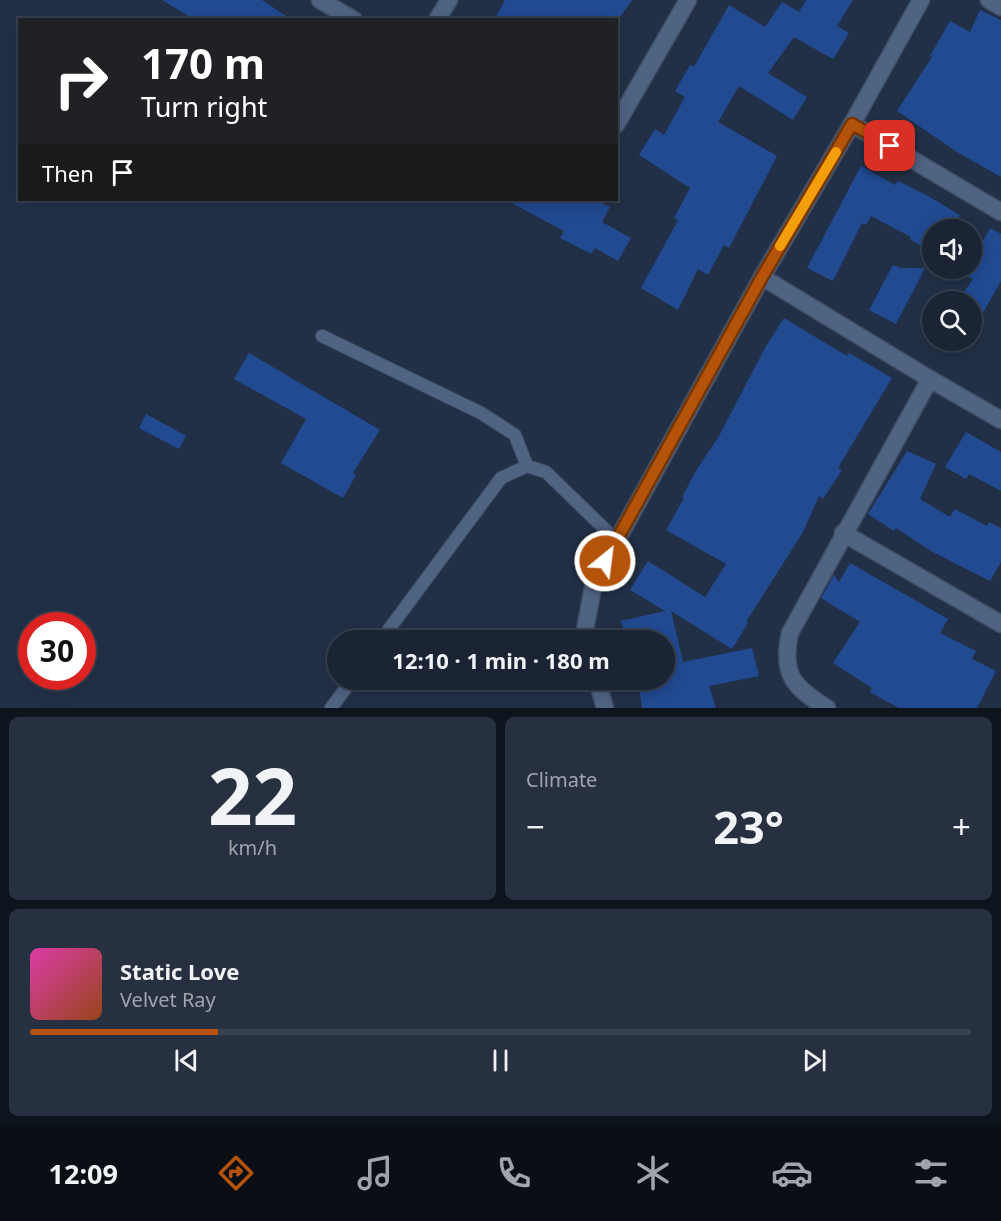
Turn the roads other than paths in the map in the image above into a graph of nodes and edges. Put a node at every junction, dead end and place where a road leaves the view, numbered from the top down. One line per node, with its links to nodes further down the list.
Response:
1 (320, 0): 7 (street)
2 (449, 0): 8 (street)
3 (688, 0): 9 (street)
4 (921, 0): 10 (street)
5 (989, 0): 6 (street)
6 (1001, 7)
7 (351, 18)
8 (438, 18)
9 (618, 122)
10 (852, 124): 11 (street); 12 (street)
11 (1001, 212)
12 (762, 277): 14 (street); 18 (street)
13 (321, 336): 16 (lane)
14 (930, 378): 15 (street); 17 (street)
15 (1001, 420)
16 (527, 466): 18 (lane); 20 (lane)
17 (843, 533): 19 (street); 26 (street)
18 (616, 541): 21 (street)
19 (1001, 624)
20 (388, 630)
21 (585, 630)
22 (344, 690): 24 (lane)
23 (600, 690): 25 (street)
24 (331, 708)
25 (605, 708)
26 (827, 708)

